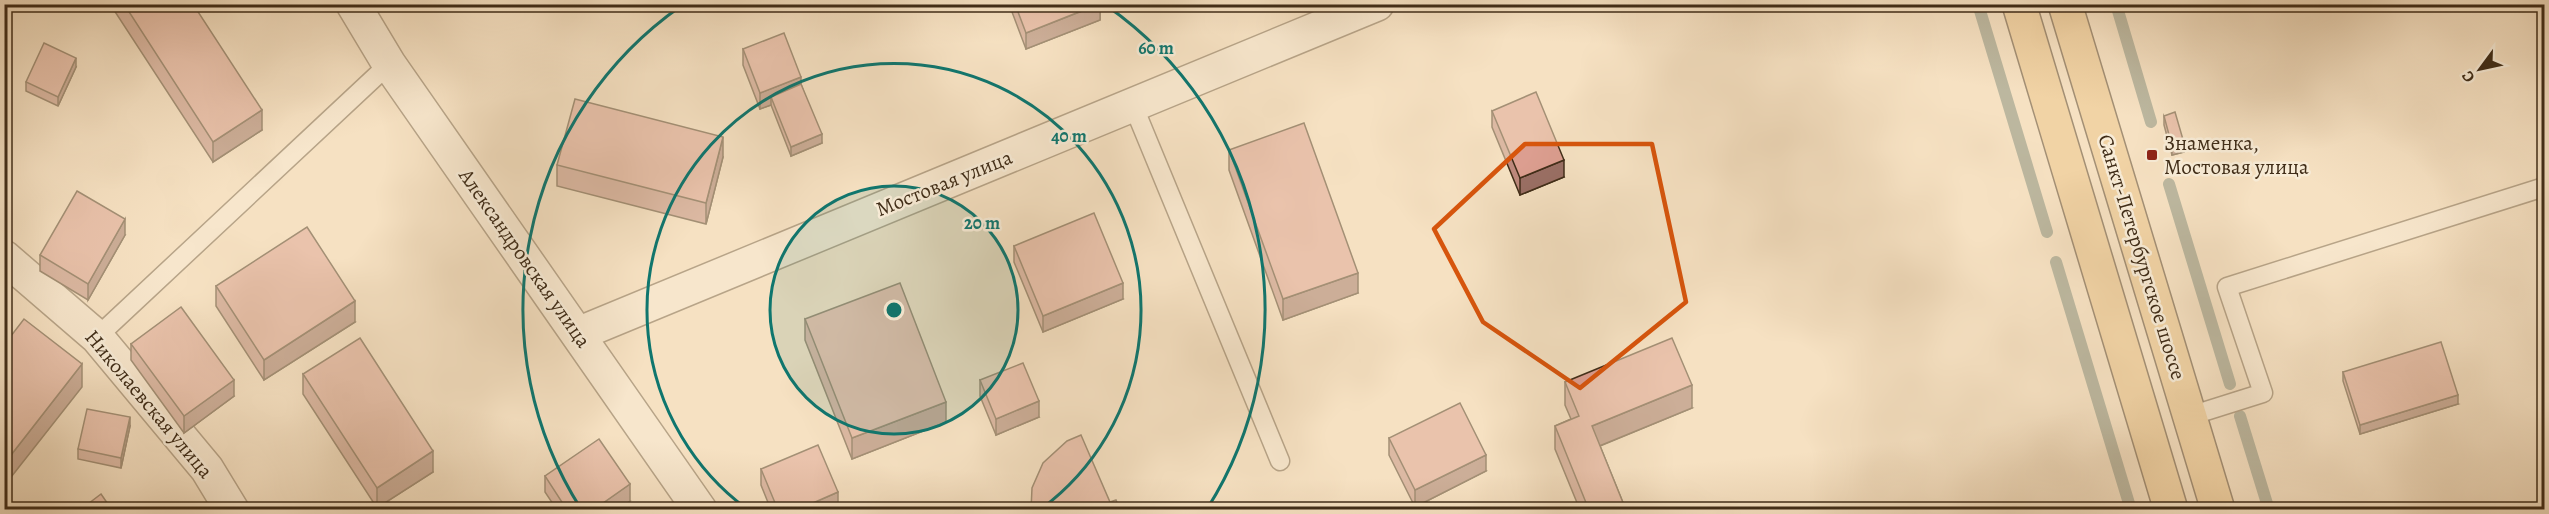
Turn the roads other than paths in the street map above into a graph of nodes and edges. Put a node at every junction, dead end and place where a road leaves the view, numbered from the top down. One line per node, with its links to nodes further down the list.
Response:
1 (353, 4): 5 (street, Александровская улица)
2 (1377, 4): 6 (street, Мостовая улица)
3 (2019, 4): 15 (main road)
4 (2065, 4): 11 (main road, Санкт-Петербургское шоссе)
5 (389, 64): 9 (street, Александровская улица); 10 (lane)
6 (1133, 105): 9 (street, Мостовая улица); 12 (lane)
7 (2544, 187): 11 (lane)
8 (4, 257): 10 (street, Николаевская улица)
9 (578, 334): 14 (street, Александровская улица)
10 (97, 337): 13 (street, Николаевская улица)
11 (2190, 416): 16 (main road, Санкт-Петербургское шоссе)
12 (1280, 461)
13 (232, 510)
14 (700, 510)
15 (2171, 510)
16 (2218, 510)

